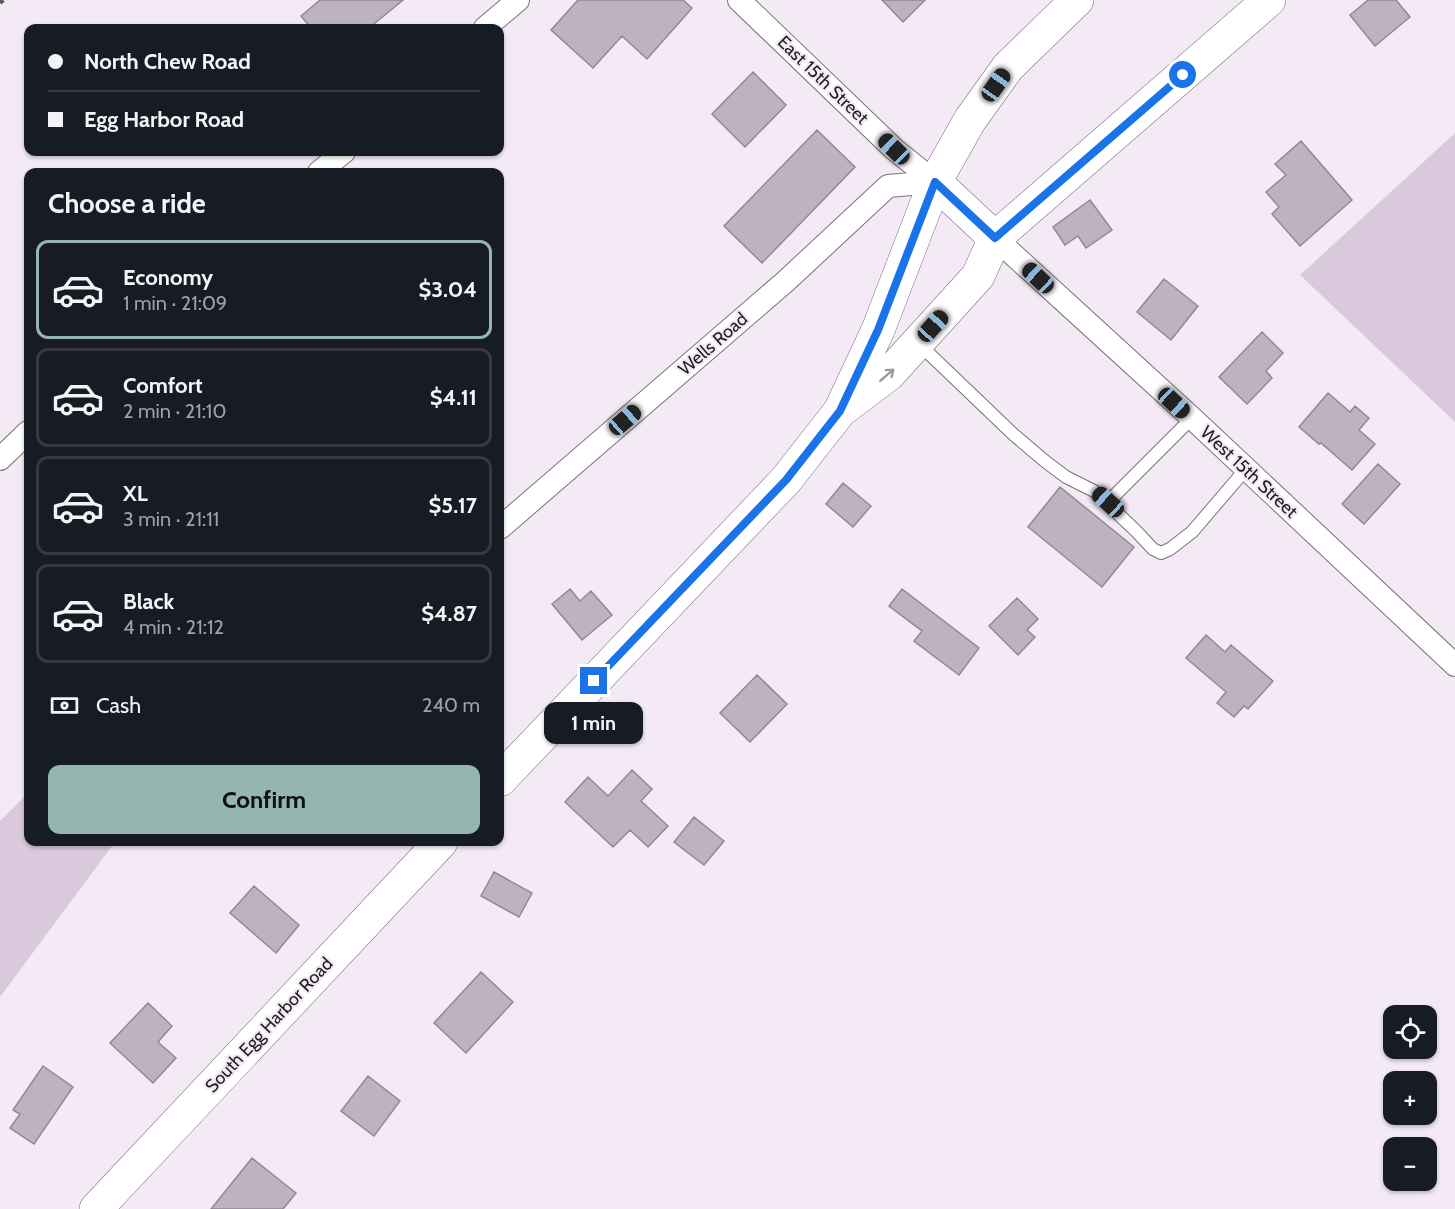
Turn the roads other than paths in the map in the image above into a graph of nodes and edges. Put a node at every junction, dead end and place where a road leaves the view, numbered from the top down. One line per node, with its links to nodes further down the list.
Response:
1 (518, 0): 5 (street)
2 (740, 0): 8 (street, East 15th Street)
3 (1077, 0): 8 (main road)
4 (1269, 0): 9 (main road)
5 (490, 24)
6 (339, 156): 7 (street)
7 (324, 168)
8 (935, 182): 9 (main road, West 15th Street); 11 (main road); 17 (street, Wells Road)
9 (995, 238): 10 (main road); 12 (street, West 15th Street)
10 (918, 343): 11 (main road, one-way to 10); 16 (lane)
11 (840, 411): 19 (main road)
12 (1191, 418): 15 (street, West 15th Street); 16 (lane)
13 (24, 436): 14 (street)
14 (0, 459)
15 (1246, 469): 16 (lane); 18 (street, West 15th Street)
16 (1108, 502)
17 (504, 525)
18 (1455, 665)
19 (504, 776)
20 (437, 846): 21 (main road, South Egg Harbor Road)
21 (96, 1209)

